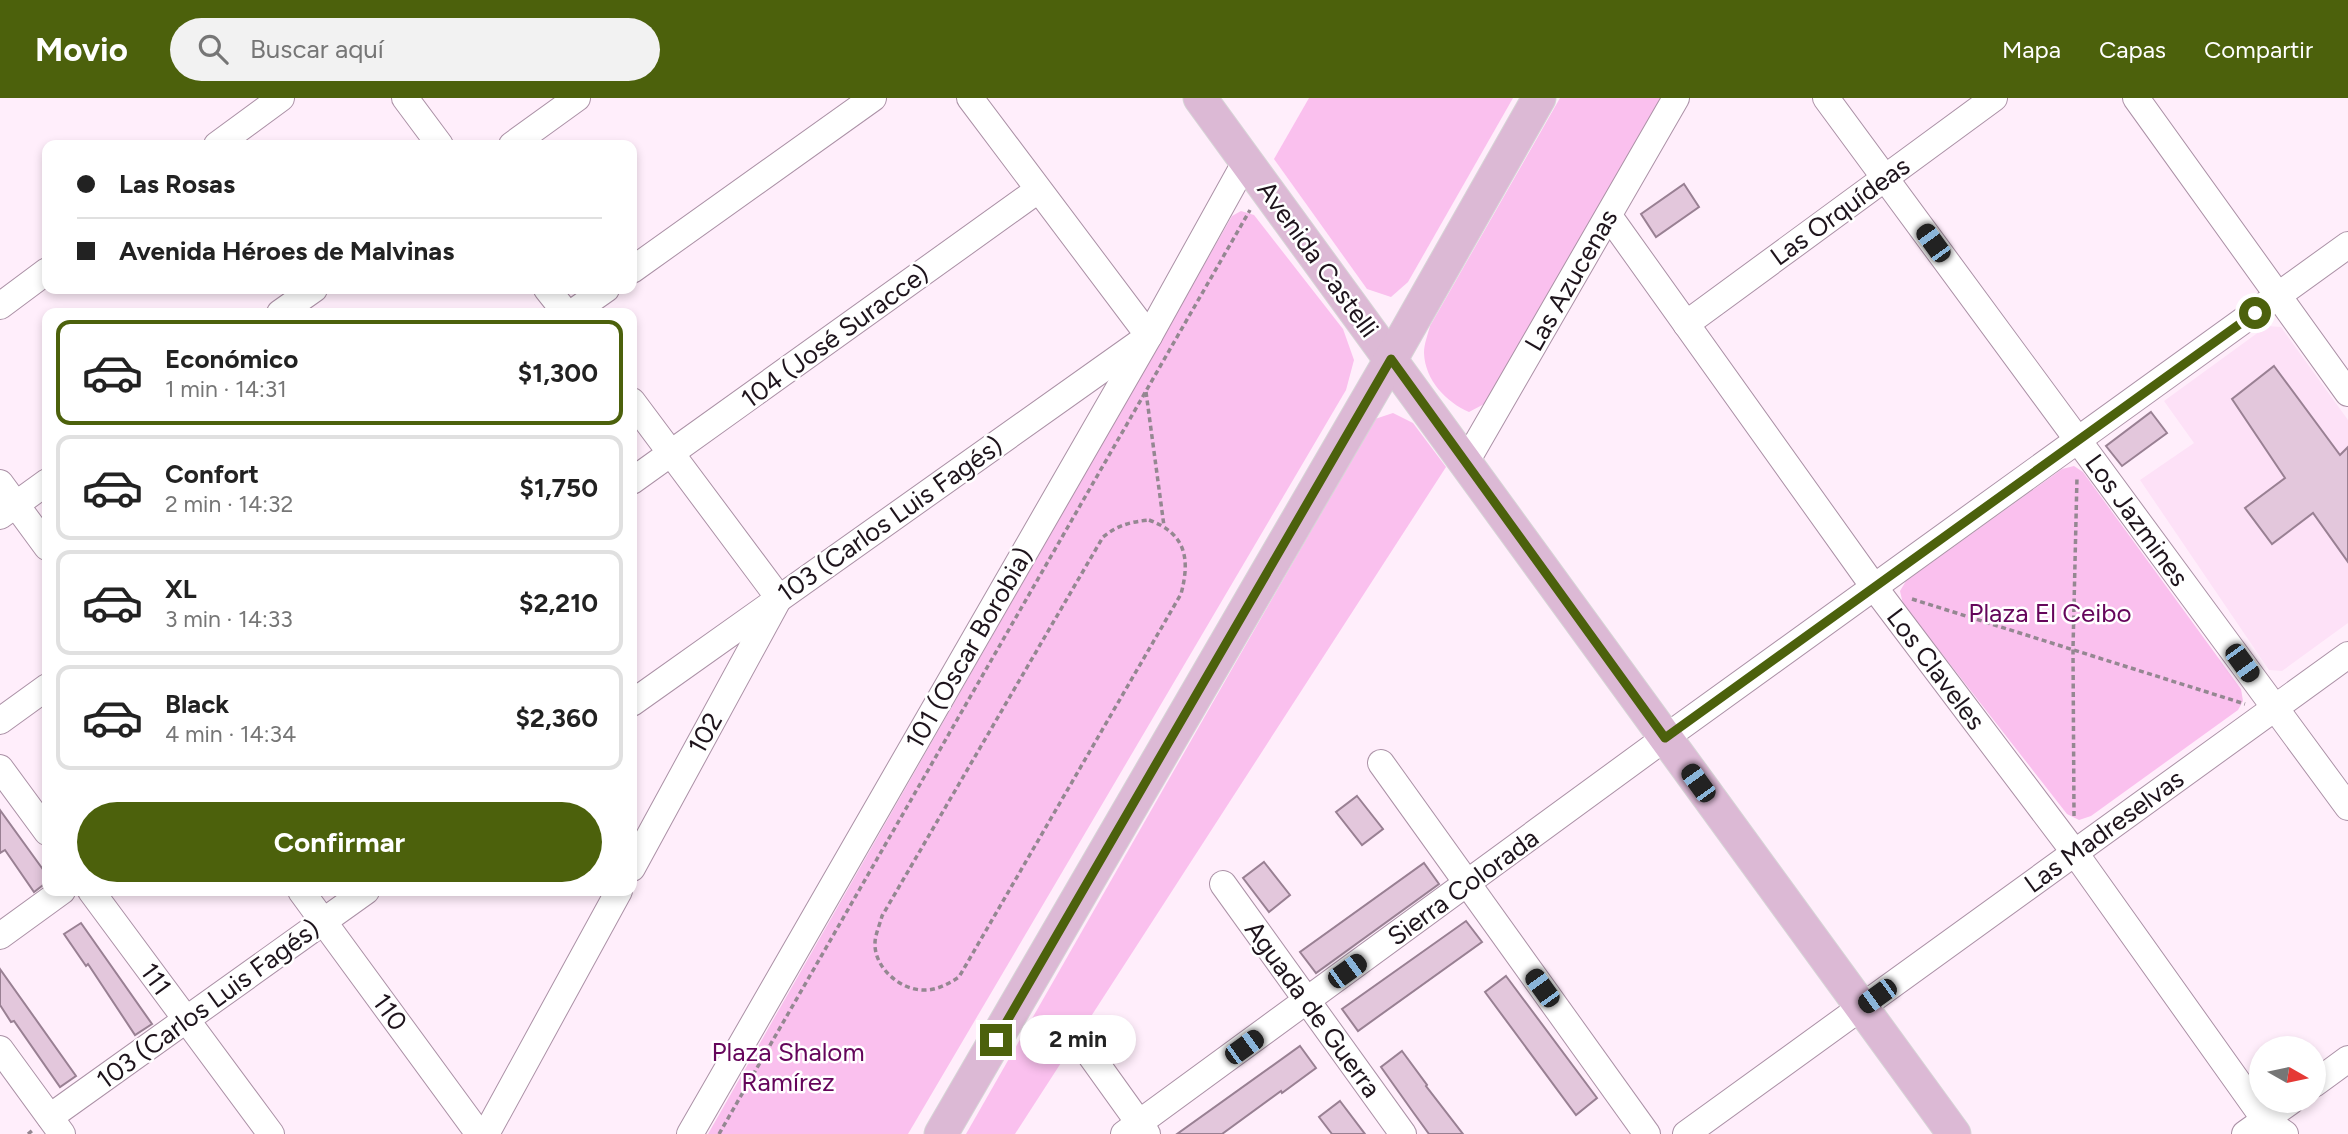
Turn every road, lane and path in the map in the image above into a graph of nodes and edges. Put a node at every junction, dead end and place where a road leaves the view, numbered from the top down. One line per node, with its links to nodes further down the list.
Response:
1 (281, 98): 12 (street)
2 (405, 98): 13 (street)
3 (577, 98): 14 (street)
4 (873, 98): 20 (street)
5 (970, 98): 17 (street)
6 (1539, 98): 32 (main road)
7 (1676, 98): 18 (street, Las Azucenas)
8 (1826, 98): 16 (street, Los Jazmines)
9 (1994, 98): 16 (street, Las Orquídeas)
10 (2136, 98): 25 (street)
11 (1210, 103): 15 (main road, Avenida Castelli)
12 (224, 140)
13 (436, 140)
14 (519, 140)
15 (1255, 174): 31 (street, 101 (Oscar Borobia)); 32 (main road, Avenida Castelli); 33 (path)
16 (1885, 178): 30 (street, Las Orquídeas); 36 (street, Los Jazmines)
17 (1038, 190): 31 (street); 37 (street, 104 (José Suracce))
18 (1609, 216): 30 (street, Los Claveles); 38 (street, Las Azucenas)
19 (2348, 246): 25 (street, Sierra Colorada)
20 (637, 266)
21 (42, 275): 26 (street)
22 (307, 294): 27 (street)
23 (551, 294): 28 (street)
24 (599, 294): 29 (street)
25 (2277, 297): 34 (street); 36 (street, Sierra Colorada)
26 (0, 306)
27 (287, 308)
28 (562, 308)
29 (579, 308)
30 (1686, 324): 45 (street, Los Claveles)
31 (1149, 336): 46 (street, 103 (Carlos Luis Fagés)); 83 (street, 101 (Oscar Borobia))
32 (1391, 359): 38 (main road, Avenida Castelli); 85 (main road)
33 (1146, 391): 43 (path); 84 (path)
34 (2348, 393)
35 (637, 408): 37 (street)
36 (2078, 440): 45 (street, Sierra Colorada); 47 (path); 51 (street, Los Jazmines)
37 (671, 453): 39 (street, 104 (José Suracce)); 46 (street)
38 (1466, 462): 53 (main road, Avenida Castelli)
39 (637, 477)
40 (0, 483): 42 (street)
41 (42, 486): 42 (street)
42 (8, 510): 44 (street)
43 (1164, 526): 43 (path)
44 (42, 542)
45 (1874, 587): 47 (path); 53 (street, Sierra Colorada); 58 (street, Los Claveles)
46 (779, 598): 50 (street, 103 (Carlos Luis Fagés)); 59 (street, 102)
47 (2073, 649): 51 (path); 58 (path)
48 (2348, 655): 51 (street, Las Madreselvas)
49 (42, 691): 52 (street)
50 (637, 699)
51 (2275, 708): 56 (street, Los Jazmines); 58 (street, Las Madreselvas)
52 (0, 721)
53 (1665, 738): 60 (street, Sierra Colorada); 70 (main road, Avenida Castelli)
54 (1381, 763): 60 (street)
55 (0, 768): 57 (street)
56 (2348, 807)
57 (42, 825)
58 (2075, 853): 70 (street, Las Madreselvas); 78 (street, Los Claveles)
59 (637, 859)
60 (1467, 883): 69 (street, Sierra Colorada); 87 (street)
61 (1223, 884): 69 (street, Aguada de Guerra)
62 (55, 896): 68 (street)
63 (95, 896): 71 (street, 111)
64 (304, 896): 67 (street, 110)
65 (359, 896): 67 (street, 103 (Carlos Luis Fagés))
66 (616, 896): 82 (street)
67 (323, 921): 71 (street, 103 (Carlos Luis Fagés)); 81 (street, 110)
68 (0, 936)
69 (1307, 1001): 79 (street, Sierra Colorada); 86 (street, Aguada de Guerra)
70 (1861, 1008): 88 (street, Las Madreselvas); 89 (main road, Avenida Castelli)
71 (186, 1019): 77 (street, 103 (Carlos Luis Fagés)); 80 (street, 111)
72 (0, 1049): 77 (street)
73 (1086, 1049): 79 (street)
74 (2348, 1059): 75 (street)
75 (2326, 1075)
76 (2280, 1113): 78 (street)
77 (56, 1126)
78 (2265, 1129)
79 (1137, 1130)
80 (271, 1134)
81 (479, 1134)
82 (486, 1134)
83 (690, 1134)
84 (719, 1134)
85 (941, 1134)
86 (1403, 1134)
87 (1647, 1134)
88 (1686, 1134)
89 (1954, 1134)

